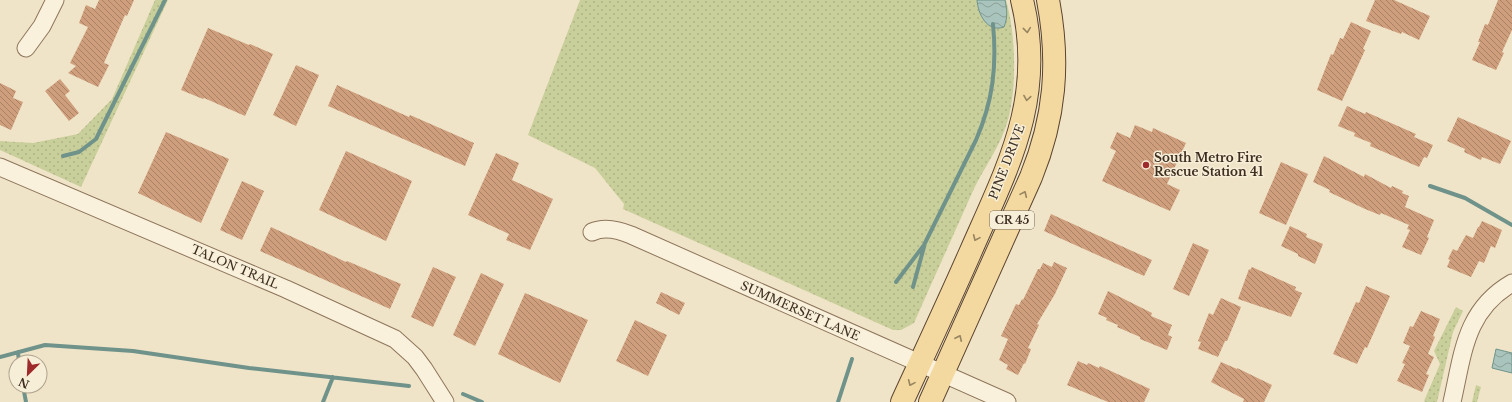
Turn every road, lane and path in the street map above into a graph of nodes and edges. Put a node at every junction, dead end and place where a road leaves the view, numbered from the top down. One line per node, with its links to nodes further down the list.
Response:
1 (55, 0): 4 (street)
2 (1022, 0): 8 (main road, PINE DRIVE / CR 45, one-way to 8)
3 (1048, 0): 9 (main road, CR 45, one-way to 3)
4 (26, 48)
5 (0, 167): 10 (street, TALON TRAIL)
6 (592, 232): 8 (street, SUMMERSET LANE)
7 (1512, 283): 14 (street)
8 (919, 364): 9 (street, SUMMERSET LANE); 11 (main road, PINE DRIVE / CR 45, one-way to 11)
9 (943, 374): 12 (main road, CR 45); 13 (street, SUMMERSET LANE)
10 (444, 402)
11 (902, 402)
12 (930, 402)
13 (1007, 402)
14 (1452, 402)

